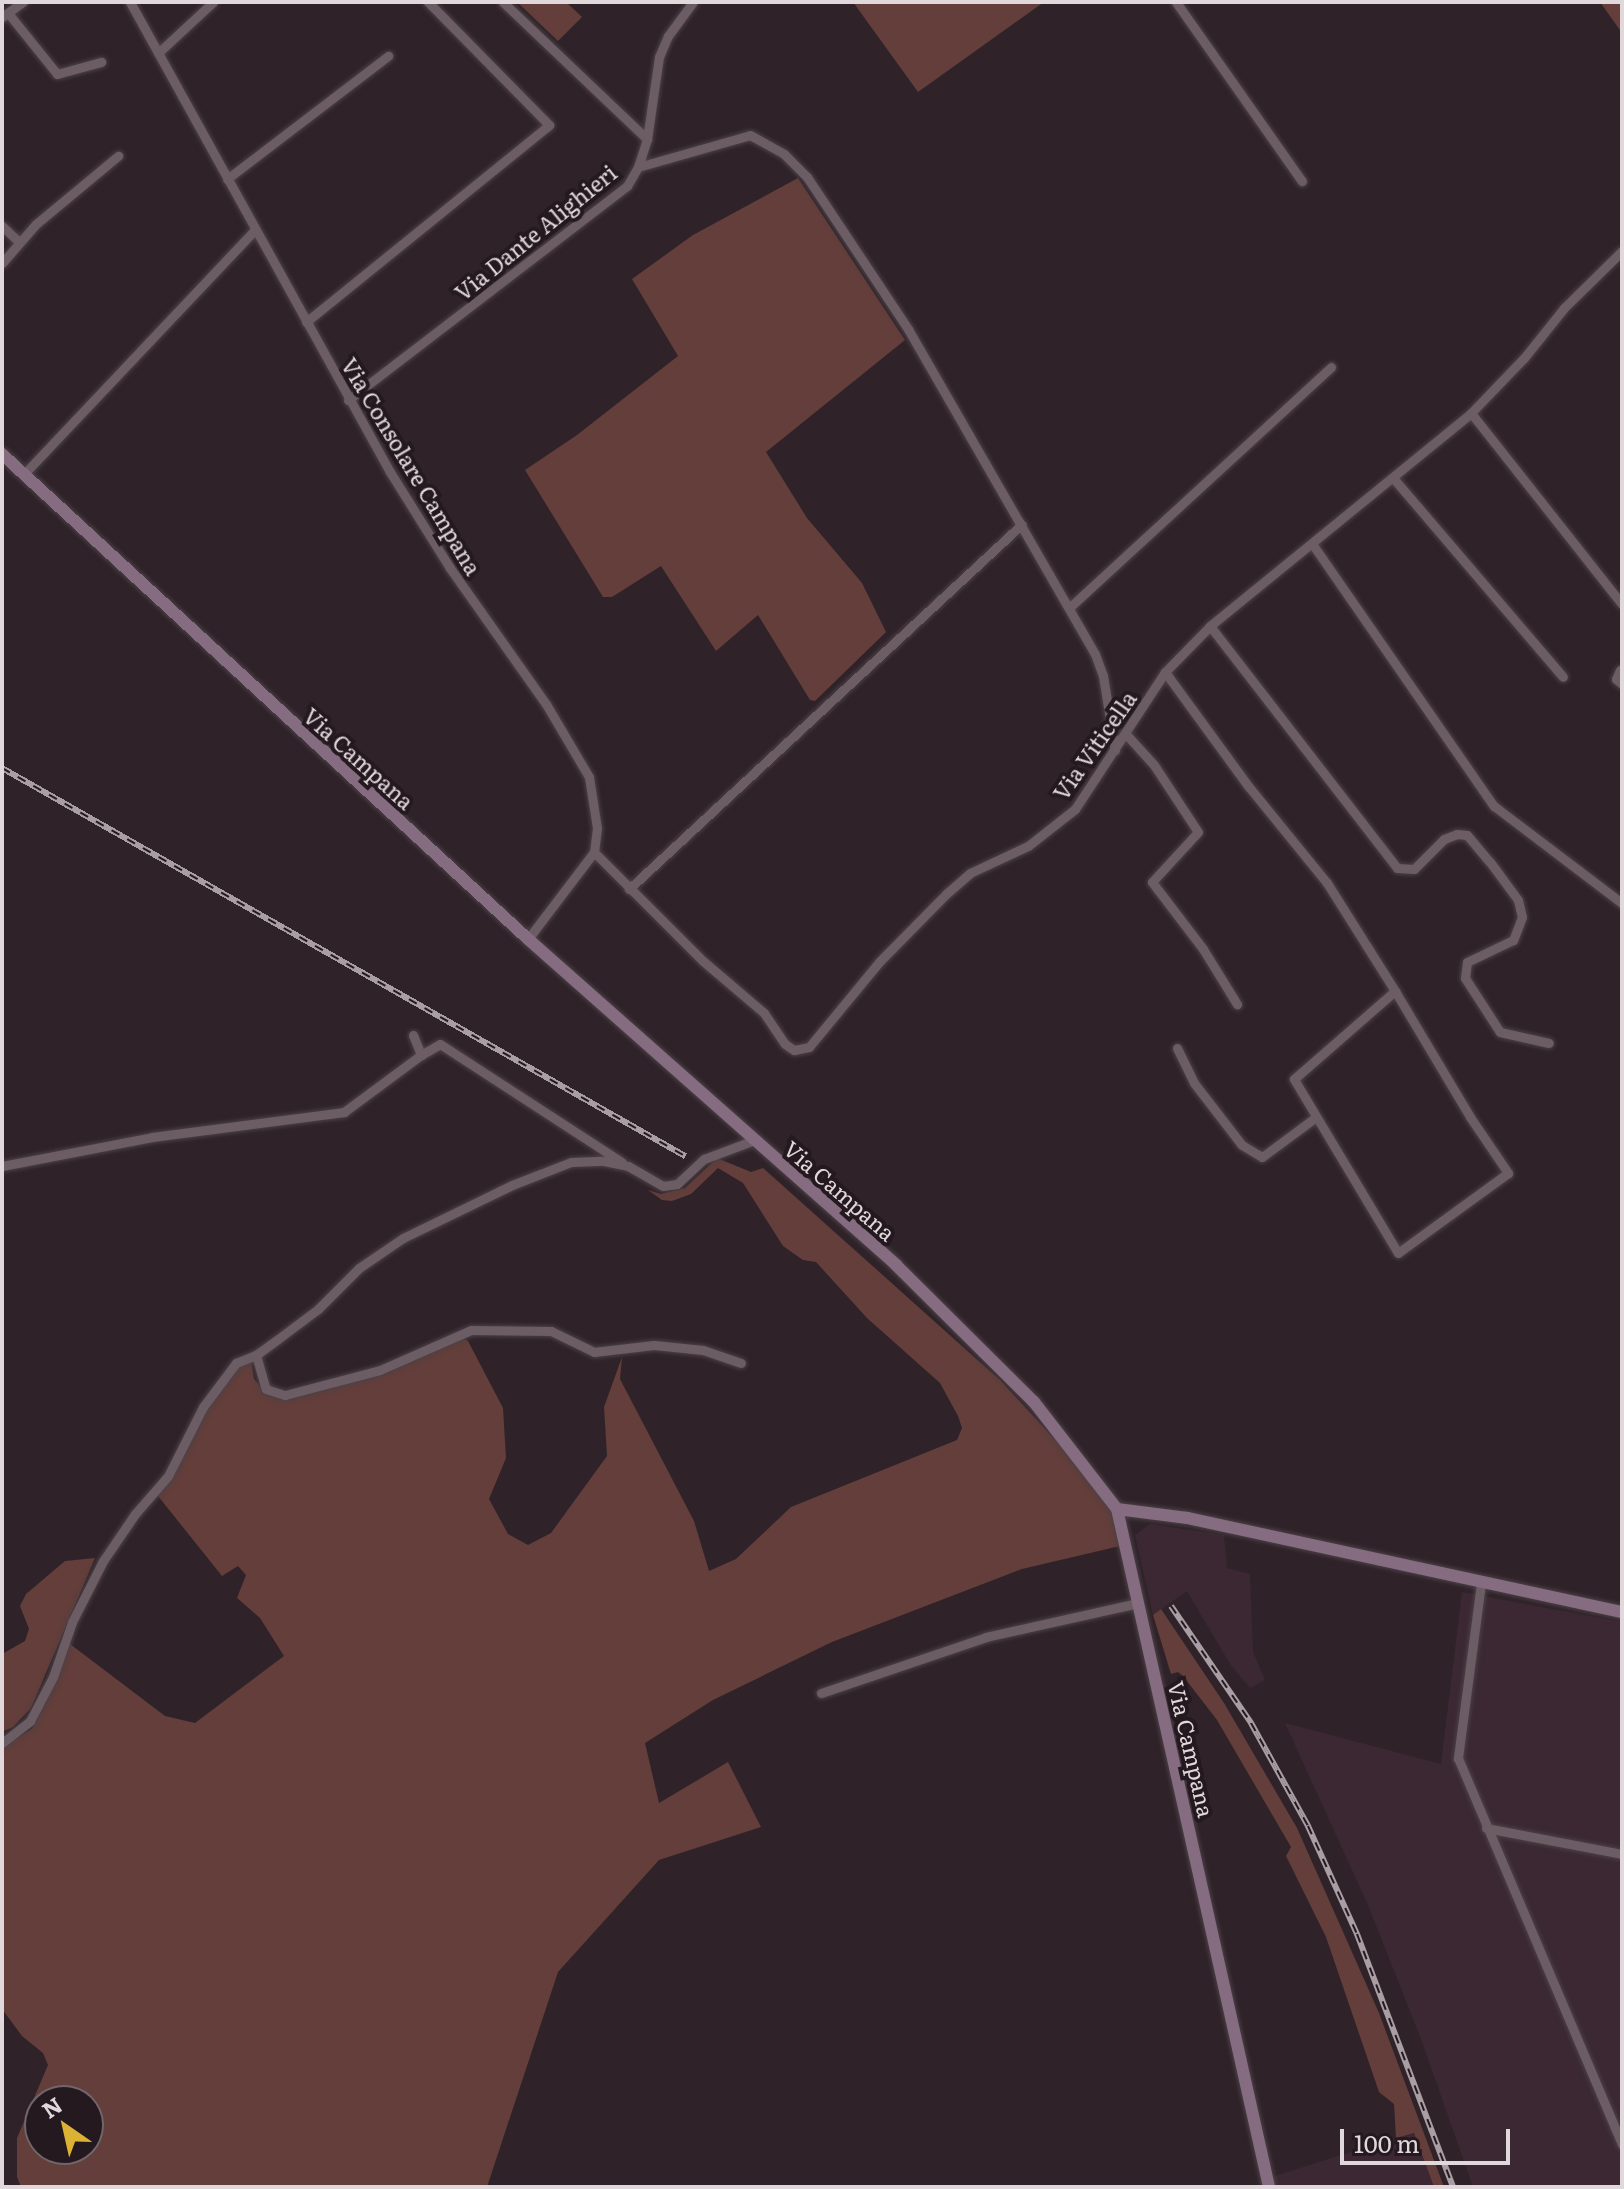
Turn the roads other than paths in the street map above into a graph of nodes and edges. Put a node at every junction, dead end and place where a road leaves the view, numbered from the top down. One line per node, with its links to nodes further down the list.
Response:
1 (23, 2): 8 (street)
2 (130, 2): 9 (street, Via Consolare Campana)
3 (213, 2): 9 (street)
4 (428, 2): 22 (street)
5 (503, 2): 12 (street)
6 (693, 2): 12 (street, Via Dante Alighieri)
7 (1176, 2): 16 (street)
8 (5, 15): 11 (street)
9 (158, 53): 15 (street, Via Consolare Campana)
10 (388, 56): 15 (street)
11 (101, 62)
12 (647, 139): 14 (street, Via Dante Alighieri)
13 (118, 156): 19 (street)
14 (638, 167): 24 (street, Via Dante Alighieri); 29 (street)
15 (227, 179): 18 (street, Via Consolare Campana)
16 (1302, 181)
17 (2, 226): 19 (street)
18 (255, 230): 22 (street, Via Consolare Campana); 27 (street)
19 (19, 242): 21 (street)
20 (1622, 251): 25 (street, Via Viticella)
21 (2, 263)
22 (306, 322): 24 (street, Via Consolare Campana)
23 (1331, 367): 32 (street)
24 (348, 400): 40 (street, Via Consolare Campana)
25 (1471, 413): 28 (street, Via Viticella); 31 (street)
26 (2, 454): 27 (main road, Via Campana)
27 (24, 474): 43 (main road, Via Campana)
28 (1394, 479): 30 (street, Via Viticella); 36 (street)
29 (1022, 524): 32 (street); 41 (street)
30 (1313, 545): 33 (street, Via Viticella); 42 (street)
31 (1622, 604)
32 (1069, 608): 39 (street)
33 (1210, 626): 35 (street, Via Viticella); 47 (street)
34 (1621, 667): 37 (street)
35 (1165, 672): 38 (street, Via Viticella); 44 (street)
36 (1563, 677)
37 (1622, 684)
38 (1125, 733): 39 (street, Via Viticella); 45 (street)
39 (1115, 750): 41 (street, Via Viticella)
40 (594, 852): 41 (street, Via Viticella); 43 (street)
41 (629, 889)
42 (1622, 903)
43 (528, 939): 51 (main road, Via Campana)
44 (1395, 991): 50 (street); 50 (street)
45 (1237, 1004)
46 (413, 1035): 49 (street)
47 (1549, 1043)
48 (1177, 1048): 50 (street)
49 (421, 1055): 52 (street); 53 (street)
50 (1316, 1117)
51 (752, 1141): 53 (street); 56 (main road, Via Campana)
52 (2, 1166)
53 (628, 1166): 54 (street)
54 (256, 1355): 55 (street); 61 (street)
55 (741, 1363)
56 (1117, 1509): 57 (main road); 58 (main road, Via Campana)
57 (1481, 1583): 59 (main road); 62 (street)
58 (1138, 1603): 60 (street); 65 (main road, Via Campana)
59 (1622, 1612)
60 (821, 1693)
61 (2, 1743)
62 (1486, 1828): 63 (street); 64 (street)
63 (1622, 1854)
64 (1622, 2145)
65 (1269, 2187)

